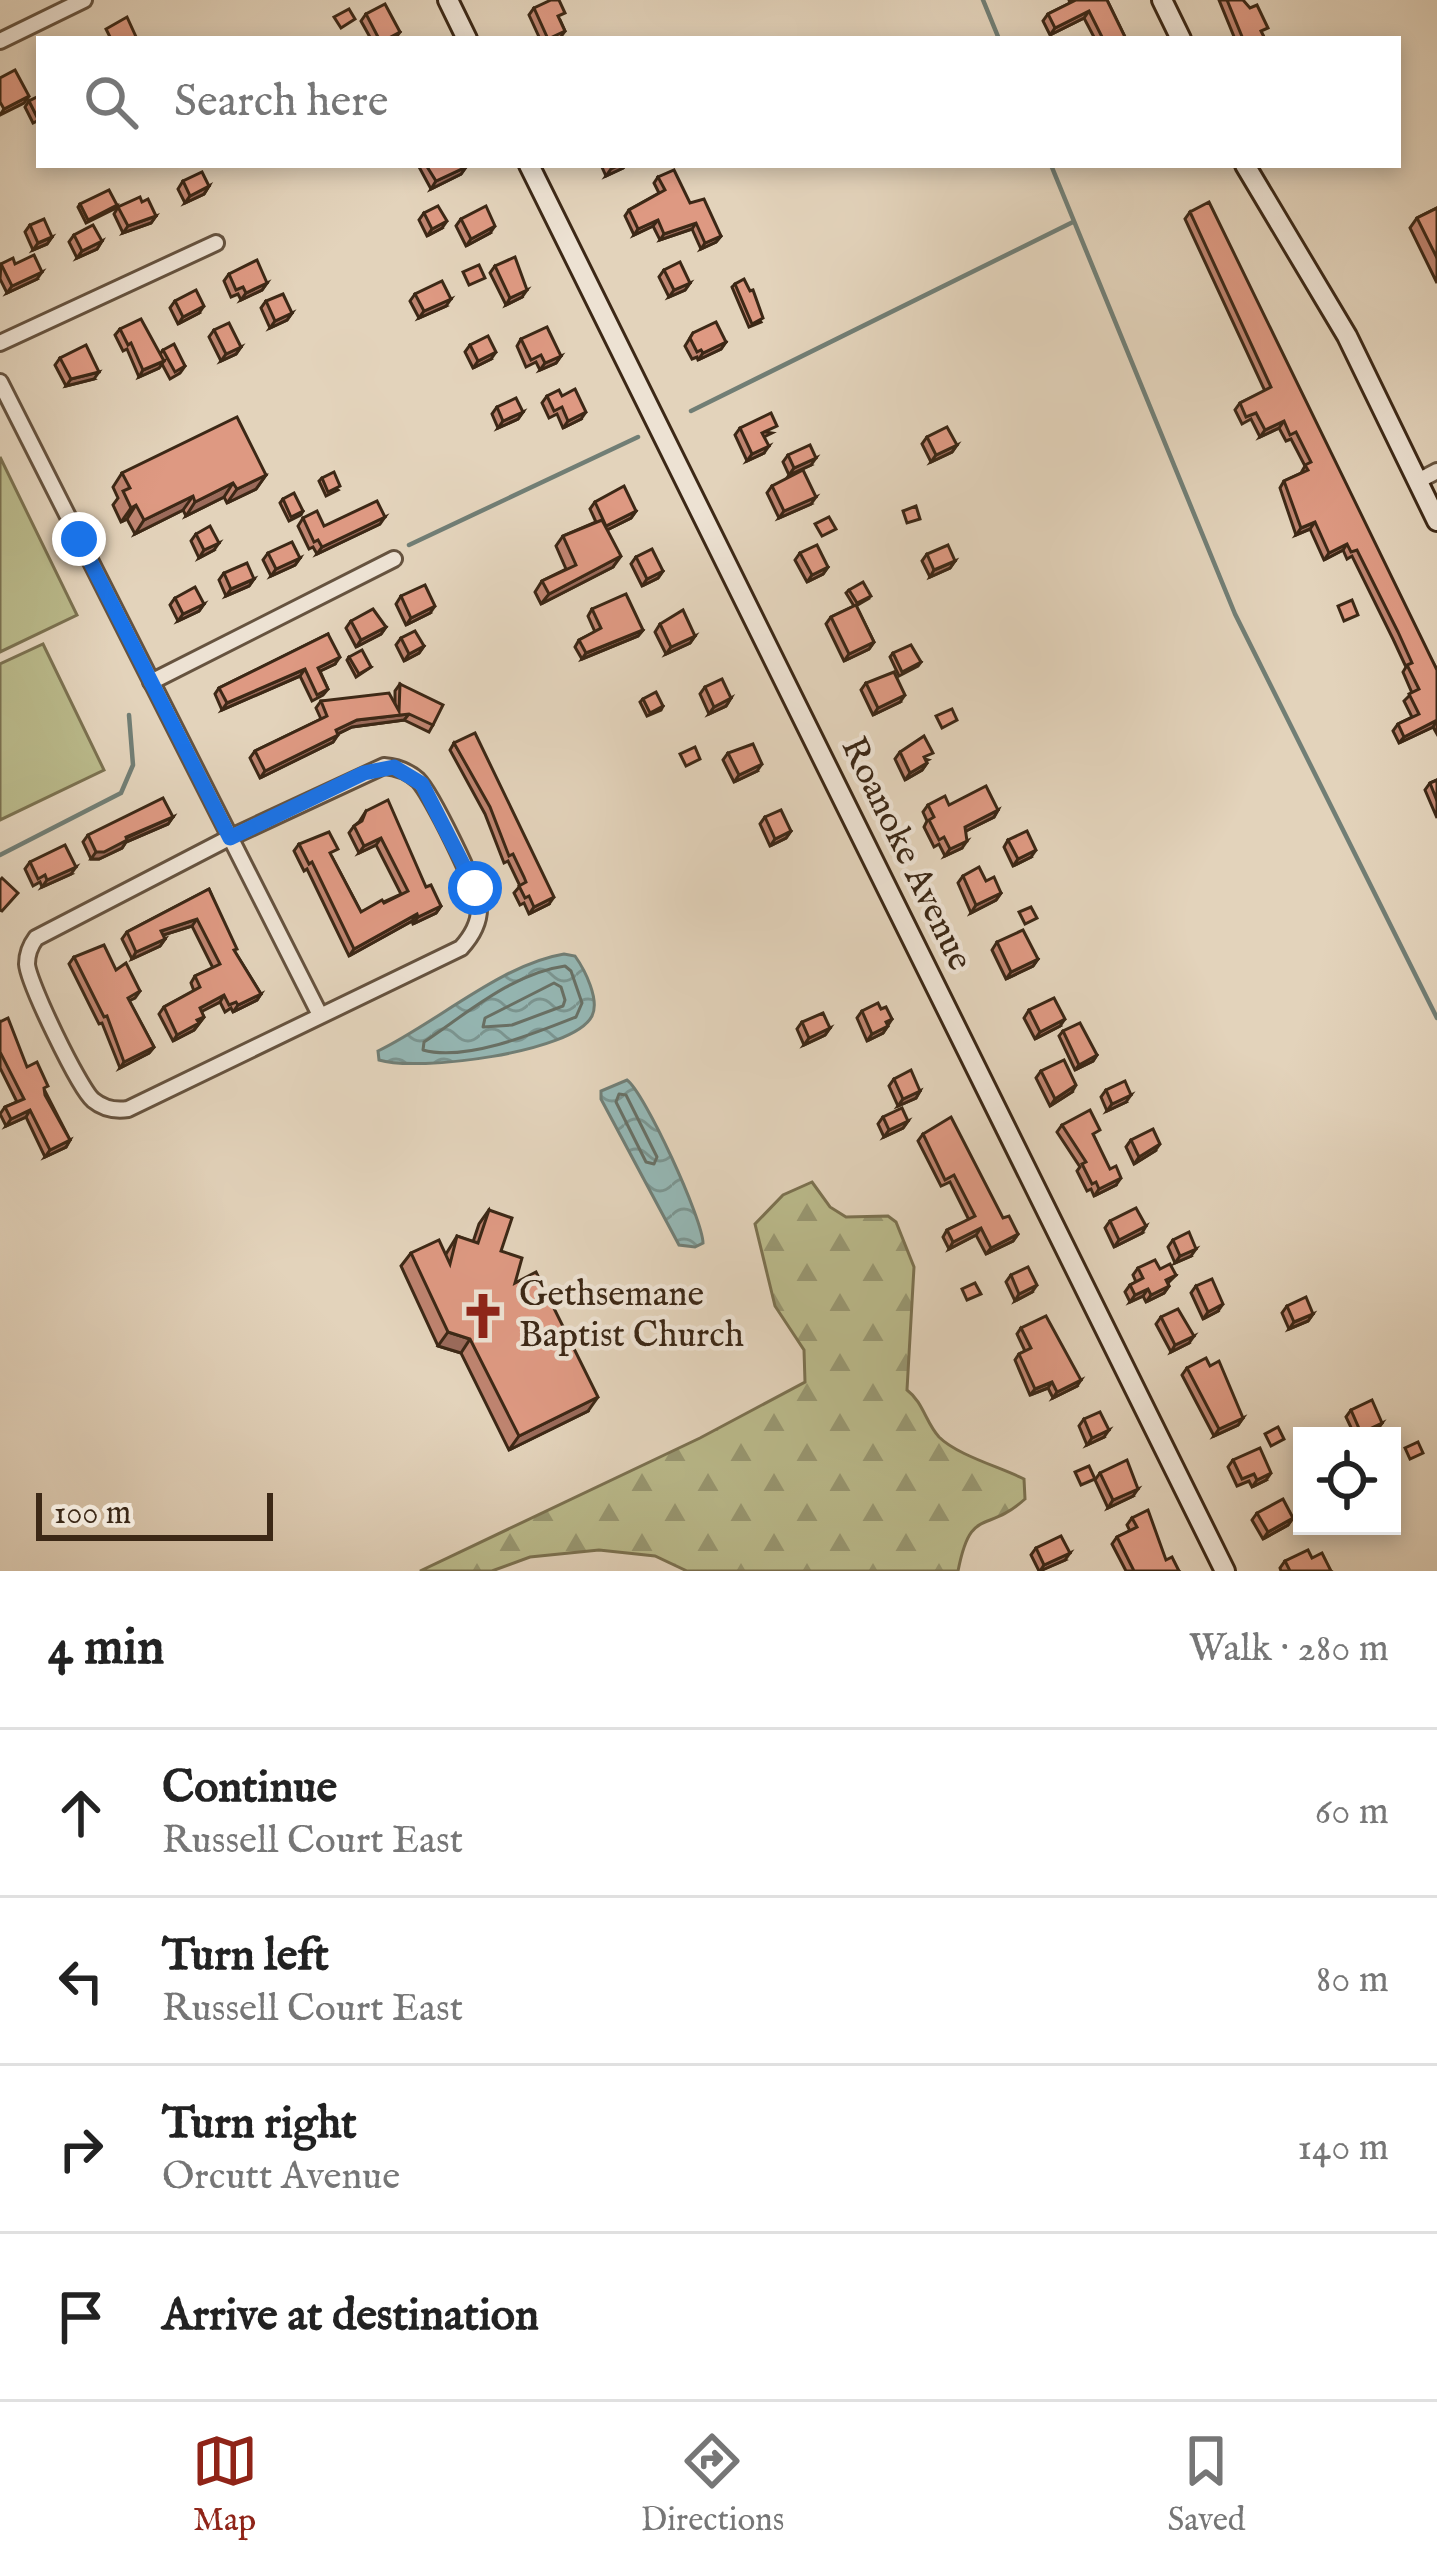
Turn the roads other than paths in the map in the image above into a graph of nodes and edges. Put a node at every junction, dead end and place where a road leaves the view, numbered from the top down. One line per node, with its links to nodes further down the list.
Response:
1 (84, 0): 6 (street)
2 (448, 0): 4 (street)
3 (1162, 0): 5 (street)
4 (466, 36)
5 (1180, 36)
6 (0, 41)
7 (530, 168): 19 (street, Roanoke Avenue)
8 (1247, 168): 13 (street)
9 (216, 243): 10 (street)
10 (0, 343)
11 (0, 382): 16 (street)
12 (1437, 471): 13 (street)
13 (1418, 481): 14 (street)
14 (1437, 521)
15 (394, 560): 16 (street)
16 (151, 682): 17 (street)
17 (230, 838): 18 (street); 18 (street); 18 (street)
18 (320, 1015)
19 (1226, 1571)

